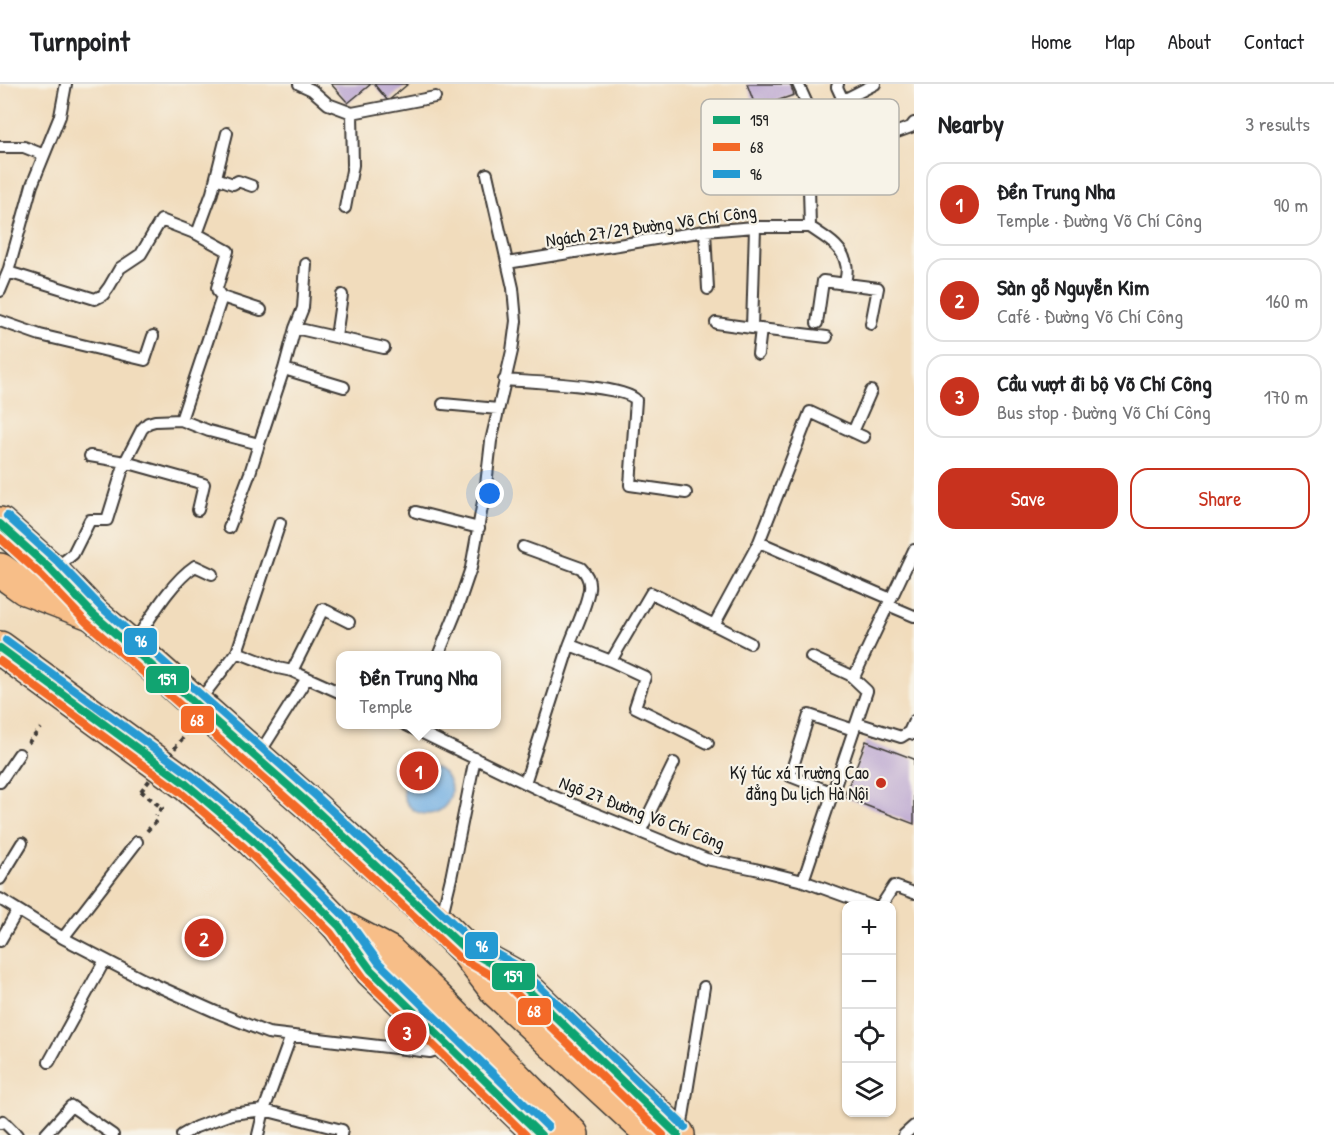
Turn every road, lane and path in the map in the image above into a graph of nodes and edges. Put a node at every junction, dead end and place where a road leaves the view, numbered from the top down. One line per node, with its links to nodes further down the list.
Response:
1 (66, 84): 15 (lane)
2 (299, 84): 10 (lane)
3 (798, 84): 7 (lane)
4 (838, 84): 8 (lane)
5 (875, 84): 9 (lane)
6 (435, 97): 10 (lane)
7 (805, 99)
8 (843, 99)
9 (845, 99)
10 (352, 113): 20 (lane)
11 (914, 123): 12 (lane)
12 (899, 131)
13 (227, 133): 17 (lane)
14 (0, 147): 15 (lane)
15 (44, 155): 27 (lane)
16 (487, 174): 25 (lane)
17 (216, 178): 18 (lane); 24 (lane)
18 (252, 186)
19 (809, 195): 22 (lane)
20 (345, 208)
21 (755, 227): 22 (lane, Ngách 27/29 Đường Võ Chí Công); 23 (lane, Ngách 27/29 Đường Võ Chí Công); 39 (lane)
22 (810, 227): 28 (lane)
23 (705, 231): 25 (lane, Ngách 27/29 Đường Võ Chí Công); 29 (lane)
24 (197, 234): 27 (lane); 32 (lane)
25 (507, 263): 46 (lane)
26 (306, 264): 38 (lane)
27 (8, 272): 30 (lane)
28 (845, 283): 36 (lane); 37 (lane)
29 (708, 290)
30 (0, 291)
31 (342, 295): 41 (lane)
32 (222, 297): 33 (lane); 51 (lane)
33 (261, 310)
34 (0, 321): 40 (lane)
35 (716, 323): 39 (lane)
36 (817, 323)
37 (872, 324)
38 (295, 328): 41 (lane); 45 (lane)
39 (756, 328): 42 (lane); 44 (lane)
40 (153, 336)
41 (336, 337): 43 (lane)
42 (827, 337)
43 (384, 348)
44 (758, 354)
45 (284, 369): 47 (lane); 54 (lane)
46 (504, 380): 50 (lane); 57 (lane)
47 (344, 387)
48 (871, 391): 52 (lane)
49 (443, 404): 50 (lane)
50 (498, 409): 63 (lane)
51 (180, 420): 54 (lane); 56 (lane)
52 (853, 432): 53 (lane); 64 (lane)
53 (864, 437)
54 (259, 444): 62 (lane)
55 (90, 456): 56 (lane)
56 (125, 462): 58 (lane); 68 (lane)
57 (686, 493)
58 (198, 510)
59 (416, 512): 63 (lane)
60 (280, 523): 80 (lane)
61 (0, 524): 68 (main road)
62 (229, 528)
63 (479, 528): 79 (lane)
64 (759, 542): 70 (lane); 74 (lane)
65 (523, 547): 76 (lane)
66 (914, 550): 70 (lane)
67 (0, 570): 71 (main road)
68 (53, 572): 71 (main road)
69 (212, 574): 77 (lane)
70 (890, 602): 72 (lane); 84 (lane)
71 (93, 614): 77 (main road)
72 (914, 616)
73 (349, 622): 83 (lane)
74 (714, 625): 75 (lane); 82 (lane)
75 (750, 643)
76 (570, 645): 82 (lane); 98 (lane)
77 (131, 646): 87 (main road)
78 (0, 648): 112 (main road)
79 (440, 651)
80 (237, 652): 83 (lane); 87 (lane)
81 (811, 657): 84 (lane)
82 (611, 661): 92 (lane)
83 (292, 671): 85 (lane)
84 (850, 675): 89 (lane)
85 (307, 678): 86 (lane); 94 (lane)
86 (336, 691)
87 (206, 700): 94 (main road); 100 (path, bridge)
88 (914, 721): 91 (lane)
89 (855, 727): 91 (lane); 99 (lane); 99 (lane)
90 (415, 729): 95 (lane, Ngõ 27 Đường Võ Chí Công)
91 (911, 733)
92 (708, 742)
93 (19, 753): 97 (lane)
94 (256, 757): 111 (main road)
95 (475, 758): 98 (lane, Ngõ 27 Đường Võ Chí Công); 111 (lane)
96 (674, 763): 101 (lane)
97 (0, 783)
98 (525, 783): 101 (lane, Ngõ 27 Đường Võ Chí Công)
99 (833, 793): 105 (lane)
100 (156, 816)
101 (640, 832): 105 (lane, Ngõ 27 Đường Võ Chí Công)
102 (136, 842): 113 (lane)
103 (22, 843): 104 (lane)
104 (0, 879)
105 (803, 881): 108 (lane, Ngõ 27 Đường Võ Chí Công)
106 (914, 893): 109 (lane)
107 (0, 899): 110 (lane)
108 (858, 901)
109 (884, 901)
110 (18, 910): 113 (lane); 114 (lane)
111 (440, 924): 115 (main road)
112 (339, 926): 119 (main road); 131 (main road)
113 (63, 938): 116 (lane)
114 (0, 941)
115 (465, 949): 132 (main road); 133 (main road)
116 (105, 960): 118 (lane); 120 (lane)
117 (704, 987): 133 (lane)
118 (291, 1036): 119 (lane); 121 (lane)
119 (440, 1049): 130 (main road)
120 (49, 1062)
121 (264, 1110): 127 (lane); 128 (lane); 129 (lane)
122 (0, 1123): 124 (lane)
123 (914, 1126): 134 (lane)
124 (17, 1135)
125 (45, 1135): 126 (lane)
126 (113, 1135)
127 (182, 1135)
128 (258, 1135)
129 (341, 1135)
130 (541, 1135)
131 (572, 1135)
132 (653, 1135)
133 (679, 1135)
134 (904, 1135)

